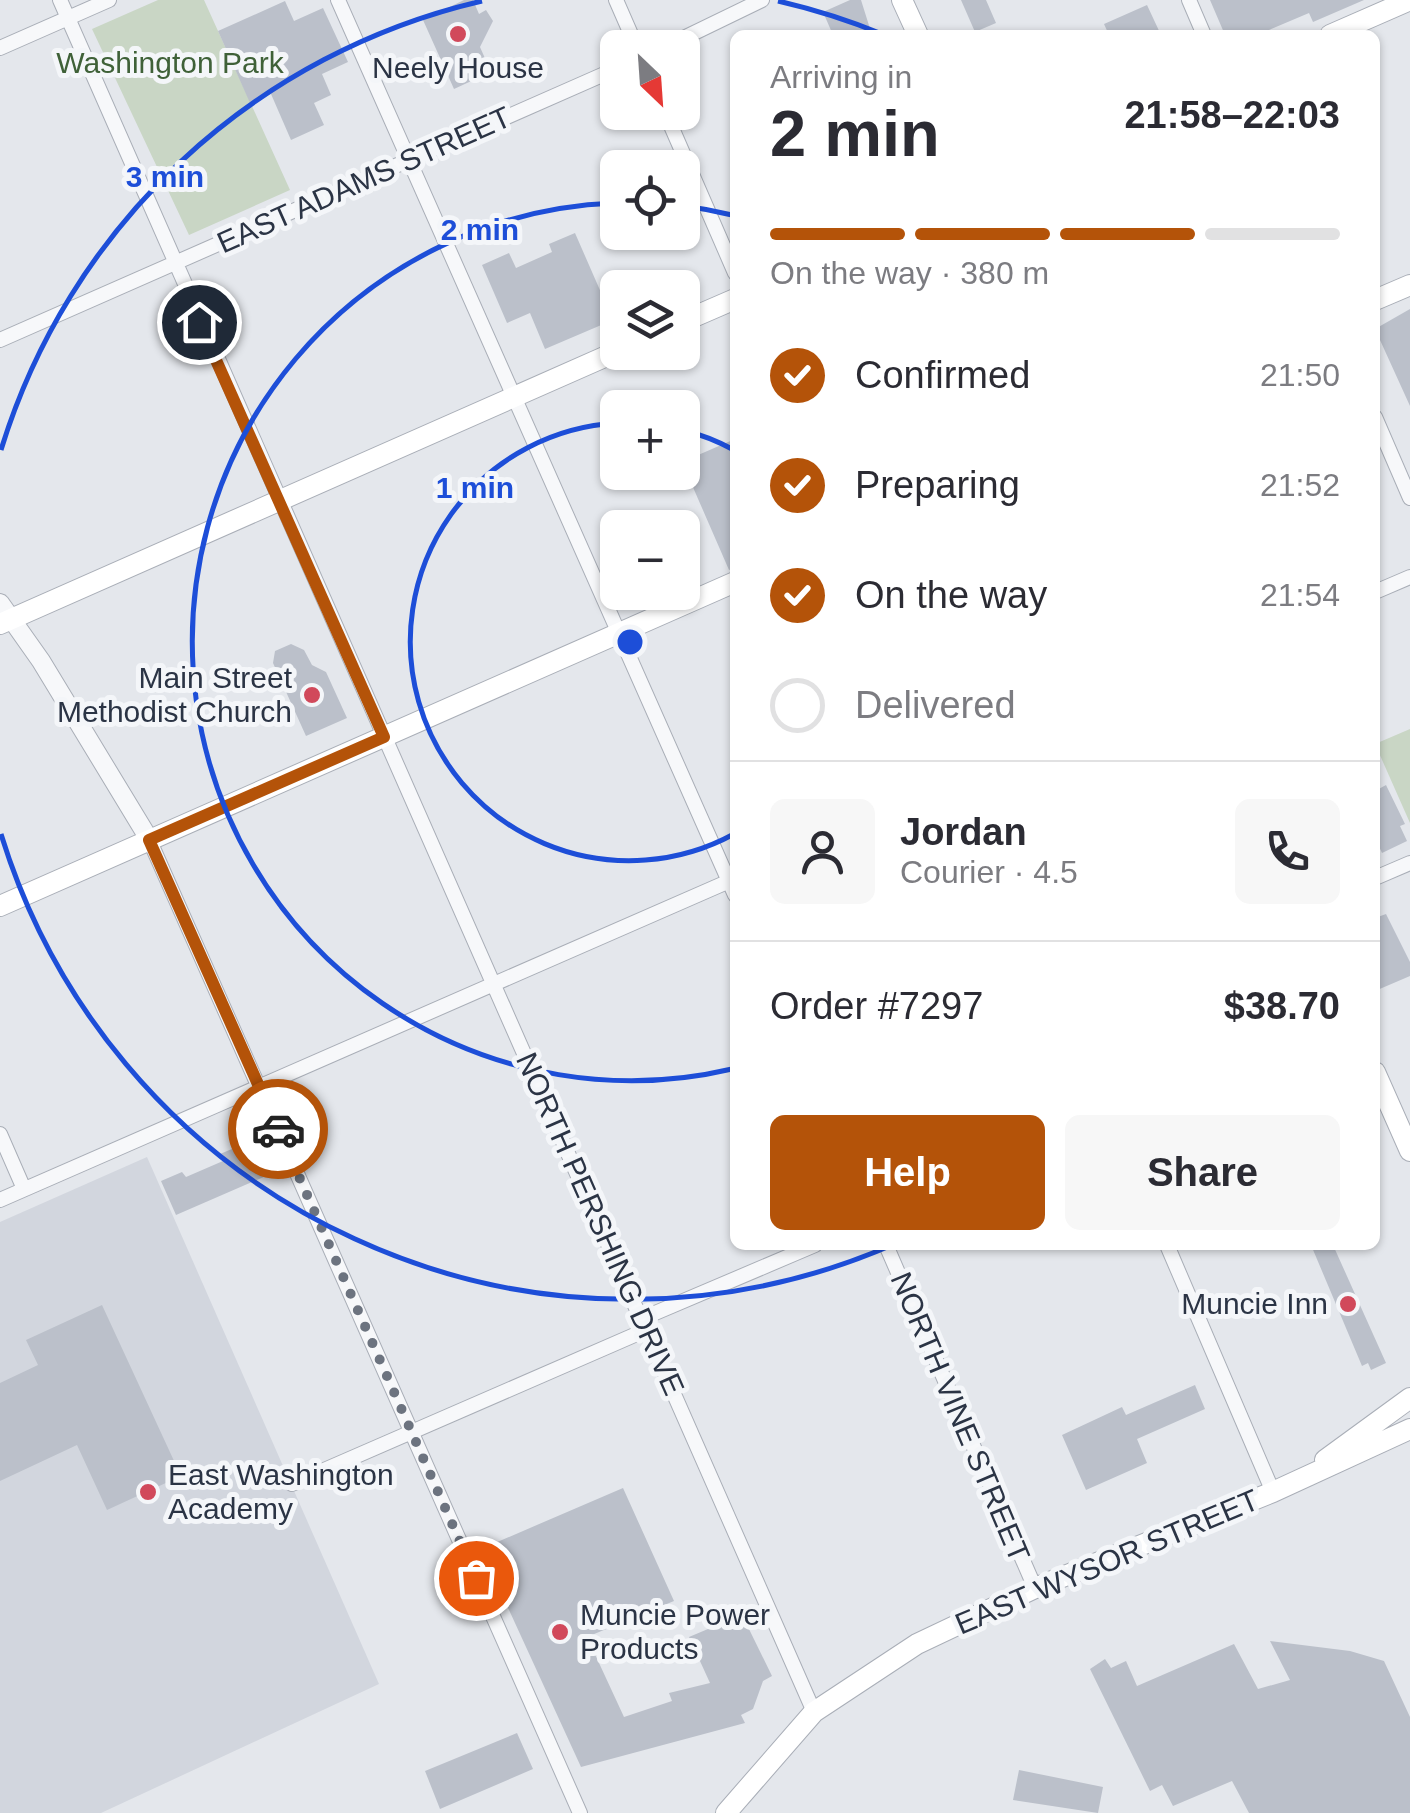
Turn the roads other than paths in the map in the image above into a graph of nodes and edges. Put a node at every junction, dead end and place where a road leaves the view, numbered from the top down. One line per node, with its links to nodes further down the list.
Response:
1 (60, 0): 9 (street, NORTH PERSHING DRIVE)
2 (109, 0): 9 (street)
3 (338, 0): 18 (street)
4 (616, 0): 10 (street)
5 (762, 0): 11 (street)
6 (902, 0): 12 (main road)
7 (1189, 0): 13 (street)
8 (1410, 0): 14 (main road)
9 (68, 18): 15 (street); 19 (street, NORTH PERSHING DRIVE)
10 (629, 30)
11 (700, 30)
12 (916, 30)
13 (1202, 30)
14 (1341, 30)
15 (0, 48)
16 (600, 76): 18 (street, EAST ADAMS STREET)
17 (673, 130): 20 (street)
18 (409, 161): 19 (street, EAST ADAMS STREET); 27 (street)
19 (175, 262): 25 (street, EAST ADAMS STREET); 30 (street, NORTH PERSHING DRIVE)
20 (730, 262)
21 (1410, 285): 22 (main road)
22 (1380, 298)
23 (730, 301): 24 (main road)
24 (700, 314)
25 (0, 340)
26 (600, 360): 27 (main road)
27 (512, 400): 30 (main road); 35 (street)
28 (1380, 429): 29 (street)
29 (1410, 498)
30 (278, 500): 34 (main road); 36 (street, NORTH PERSHING DRIVE)
31 (1410, 577): 33 (street)
32 (730, 584): 35 (main road)
33 (1380, 590)
34 (3, 616): 37 (street)
35 (618, 634): 36 (main road); 40 (street)
36 (384, 737): 37 (main road); 43 (street, NORTH PERSHING DRIVE)
37 (149, 840): 42 (main road); 45 (street)
38 (1410, 863): 39 (street)
39 (1380, 876)
40 (730, 878)
41 (730, 886): 43 (street)
42 (0, 906)
43 (496, 984): 45 (street); 53 (street, NORTH PERSHING DRIVE)
44 (1380, 1083): 47 (main road)
45 (260, 1087): 48 (street); 56 (street)
46 (0, 1134): 48 (street)
47 (1409, 1147)
48 (24, 1189): 49 (street)
49 (0, 1200)
50 (804, 1250): 53 (street)
51 (888, 1250): 60 (street, NORTH VINE STREET)
52 (1169, 1250): 59 (street)
53 (643, 1324): 56 (street); 61 (street, NORTH PERSHING DRIVE)
54 (1410, 1398): 57 (main road)
55 (1410, 1429): 57 (main road, EAST WYSOR STREET)
56 (412, 1434): 58 (street); 62 (street)
57 (1308, 1474): 59 (main road, EAST WYSOR STREET)
58 (292, 1484)
59 (1274, 1492): 60 (main road, EAST WYSOR STREET)
60 (1034, 1588): 61 (main road, EAST WYSOR STREET)
61 (814, 1712): 63 (main road, EAST WYSOR STREET)
62 (580, 1813)
63 (726, 1813)

